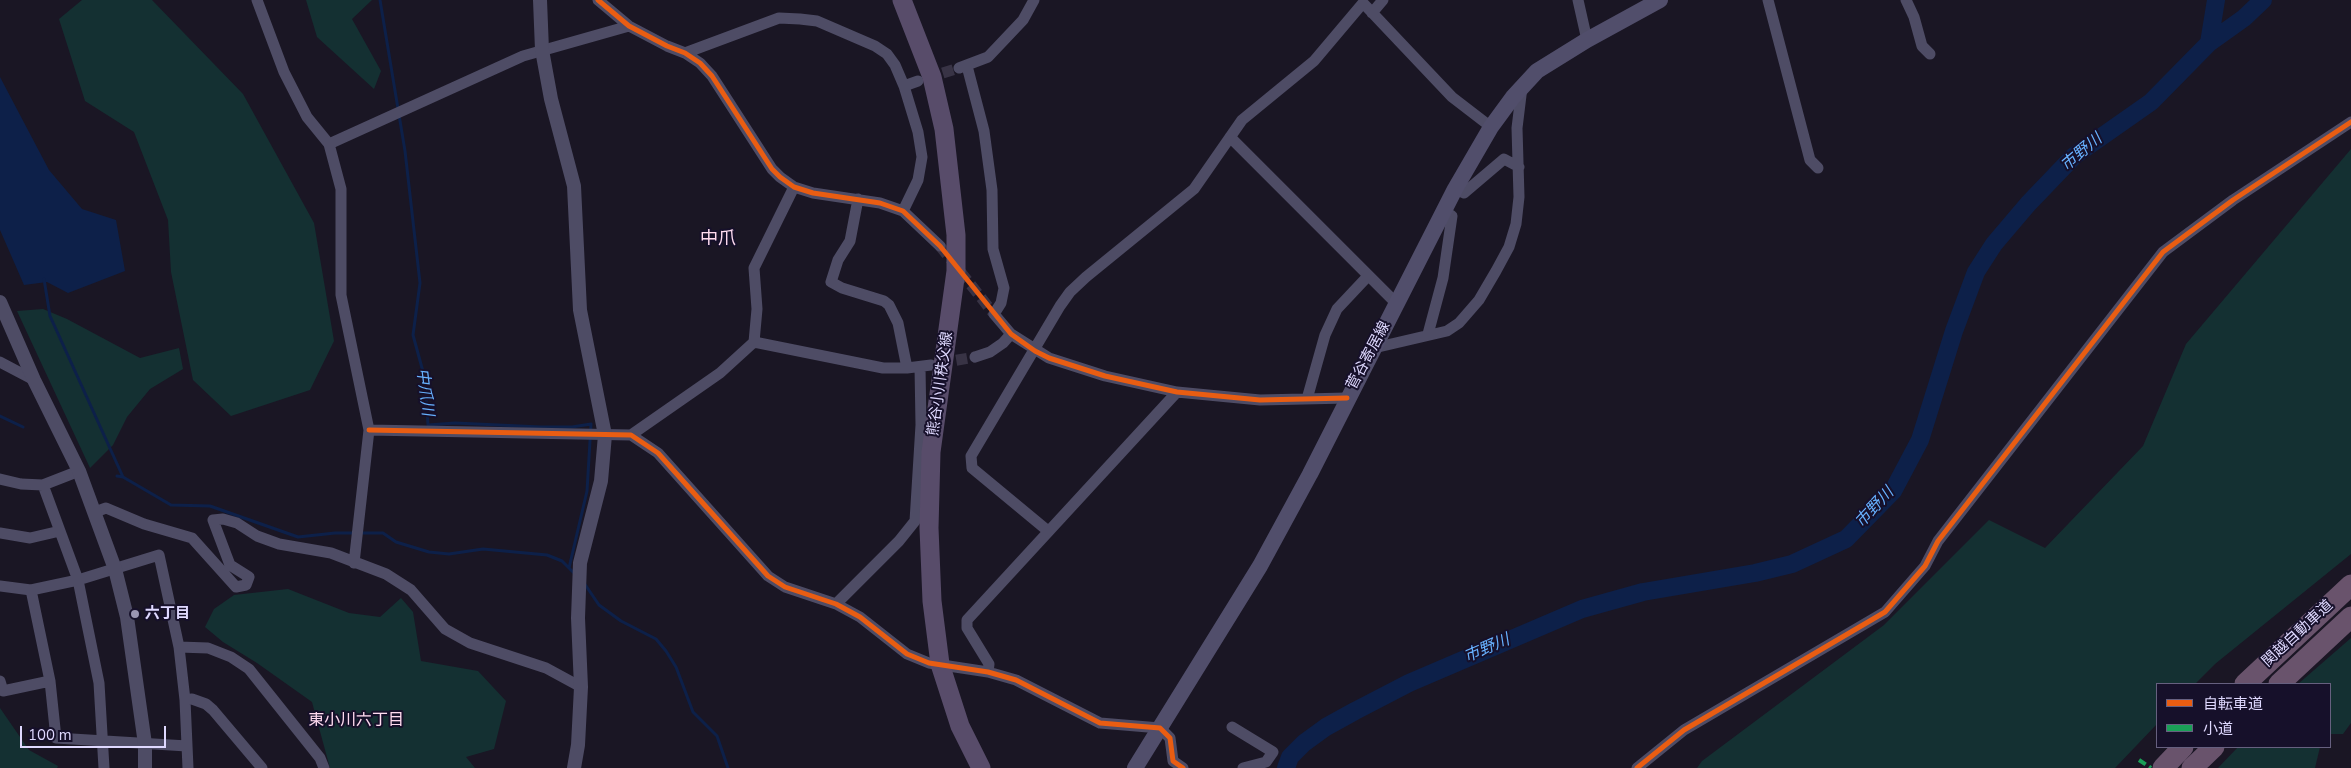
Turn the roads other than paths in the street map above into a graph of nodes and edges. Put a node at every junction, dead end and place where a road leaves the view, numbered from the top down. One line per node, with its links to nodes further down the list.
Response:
1 (257, 0): 23 (street)
2 (540, 0): 14 (street)
3 (598, 0): 12 (street)
4 (902, 0): 66 (main road, 熊谷小川秩父線)
5 (1034, 0): 35 (street)
6 (1383, 0): 11 (street)
7 (1578, 0): 13 (street)
8 (1660, 0): 13 (main road, 菅谷寄居線)
9 (1768, 0): 25 (street)
10 (1906, 0): 16 (street)
11 (1372, 13): 21 (street); 22 (street)
12 (629, 26): 14 (street); 15 (street)
13 (1588, 40): 19 (main road, 菅谷寄居線)
14 (542, 50): 23 (street); 48 (street)
15 (685, 52): 18 (street); 26 (street)
16 (1930, 54)
17 (918, 81): 18 (street)
18 (904, 86): 29 (street)
19 (1522, 87): 21 (main road, 菅谷寄居線); 24 (street)
20 (2351, 122): 92 (street)
21 (1491, 127): 27 (main road, 菅谷寄居線)
22 (1230, 137): 32 (street); 39 (street)
23 (329, 144): 47 (street)
24 (1519, 167): 27 (street); 36 (street)
25 (1818, 168)
26 (794, 186): 28 (street); 37 (street)
27 (1455, 189): 30 (main road, 菅谷寄居線)
28 (858, 199): 29 (street); 42 (street)
29 (903, 211): 31 (street)
30 (1444, 211): 34 (main road, 菅谷寄居線); 36 (street)
31 (940, 246)
32 (1368, 276): 34 (street); 46 (street)
33 (0, 302): 43 (street)
34 (1396, 304): 38 (main road, 菅谷寄居線)
35 (1011, 334): 39 (street); 40 (street)
36 (1428, 334): 38 (street)
37 (754, 342): 42 (street); 49 (street)
38 (1374, 348): 45 (main road, 菅谷寄居線)
39 (1035, 351): 44 (street); 55 (street)
40 (975, 357)
41 (0, 362): 43 (street)
42 (907, 368): 63 (street)
43 (34, 380): 50 (street)
44 (1177, 392): 46 (street); 55 (street)
45 (1348, 398): 46 (street); 75 (main road, 菅谷寄居線)
46 (1307, 399)
47 (369, 430): 48 (street); 57 (street)
48 (605, 435): 49 (street); 72 (street)
49 (631, 435): 63 (street)
50 (79, 471): 52 (street); 53 (street)
51 (0, 479): 52 (street)
52 (43, 485): 54 (street)
53 (95, 512): 57 (street); 58 (street)
54 (60, 531): 56 (street); 59 (street)
55 (1048, 531): 67 (street)
56 (0, 533)
57 (354, 563): 72 (street)
58 (115, 570): 59 (street); 65 (street); 77 (street)
59 (78, 580): 62 (street); 76 (street)
60 (2351, 585): 70 (highway, 関越自動車道)
61 (0, 586): 62 (street)
62 (30, 590): 69 (street)
63 (836, 604): 66 (street)
64 (2351, 617): 71 (highway, 関越自動車道)
65 (179, 647): 73 (street); 86 (street)
66 (940, 664): 67 (street); 88 (main road, 熊谷小川秩父線)
67 (988, 672): 75 (street)
68 (0, 681): 69 (street)
69 (50, 681): 76 (street)
70 (2246, 683)
71 (2280, 683)
72 (581, 687): 87 (street)
73 (185, 700): 78 (street); 85 (street)
74 (1232, 727): 91 (street)
75 (1160, 728): 81 (street); 89 (main road, 菅谷寄居線)
76 (104, 741): 77 (street); 83 (street)
77 (145, 744): 78 (street); 84 (street)
78 (187, 746): 82 (street)
79 (2182, 748): 93 (highway)
80 (2213, 748): 94 (highway)
81 (1171, 765): 90 (street)
82 (190, 767)
83 (104, 768)
84 (145, 768)
85 (262, 768)
86 (324, 768)
87 (574, 768)
88 (981, 768)
89 (1135, 768)
90 (1183, 768)
91 (1243, 768)
92 (1637, 768)
93 (2163, 768)
94 (2192, 768)

